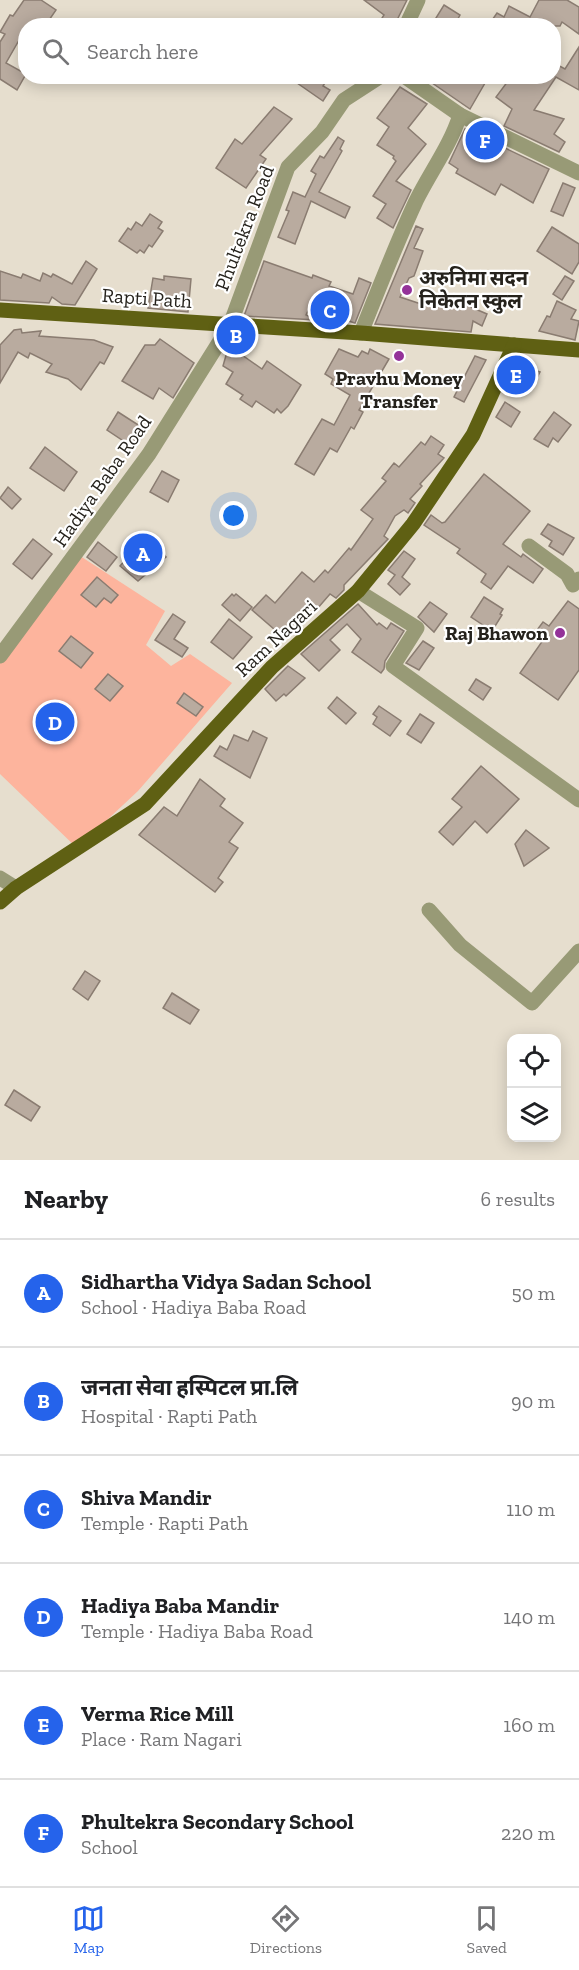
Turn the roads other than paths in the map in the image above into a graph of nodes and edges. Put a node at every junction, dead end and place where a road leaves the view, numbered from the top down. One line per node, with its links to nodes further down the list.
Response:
1 (418, 0): 2 (street)
2 (410, 18)
3 (369, 84): 8 (street, Phultekra Road)
4 (415, 84): 5 (street)
5 (460, 115): 6 (street); 9 (street)
6 (579, 173)
7 (0, 310): 8 (main road, Rapti Path)
8 (230, 325): 9 (main road, Rapti Path); 15 (street, Hadiya Baba Road)
9 (361, 333): 10 (main road, Rapti Path)
10 (514, 345): 11 (main road, Rapti Path); 14 (main road, Ram Nagari)
11 (579, 350)
12 (529, 546): 13 (street)
13 (579, 579)
14 (358, 591): 16 (street); 18 (main road, Ram Nagari)
15 (0, 656)
16 (579, 800)
17 (0, 878): 18 (street)
18 (16, 888): 19 (main road, Ram Nagari)
19 (0, 902)
20 (429, 910): 21 (street)
21 (579, 951)

